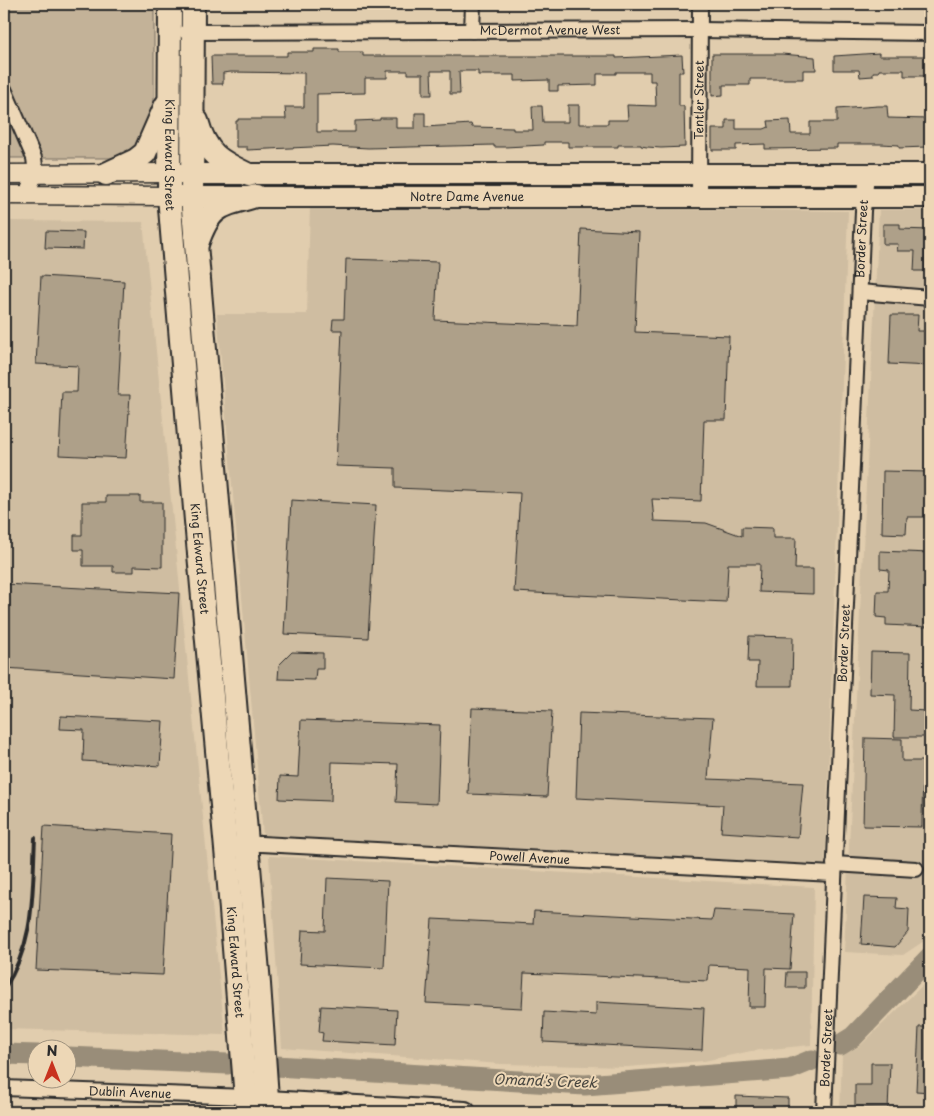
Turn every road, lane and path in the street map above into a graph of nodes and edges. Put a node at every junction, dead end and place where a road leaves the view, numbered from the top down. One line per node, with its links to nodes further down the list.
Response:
1 (170, 4): 7 (main road, King Edward Street)
2 (193, 4): 8 (main road, King Edward Street)
3 (473, 4): 6 (street)
4 (700, 4): 5 (street, Tentler Street)
5 (701, 30): 6 (street, McDermot Avenue West); 9 (street, McDermot Avenue West); 18 (street, Tentler Street)
6 (472, 31): 8 (street, McDermot Avenue West)
7 (170, 32): 8 (street, McDermot Avenue West); 11 (main road, King Edward Street)
8 (193, 32): 12 (main road, King Edward Street)
9 (930, 33)
10 (4, 89): 14 (street)
11 (170, 98): 15 (main road); 16 (main road, King Edward Street)
12 (193, 108): 17 (main road, King Edward Street); 21 (main road)
13 (4, 174): 14 (street, Notre Dame Avenue)
14 (36, 174): 15 (street, Notre Dame Avenue); 23 (street)
15 (106, 174): 16 (street, Notre Dame Avenue)
16 (168, 174): 17 (main road, Notre Dame Avenue); 24 (main road, King Edward Street)
17 (192, 174): 21 (main road, Notre Dame Avenue); 26 (main road, King Edward Street)
18 (699, 174): 20 (main road, Notre Dame Avenue); 21 (main road, Notre Dame Avenue); 25 (street, Tentler Street)
19 (930, 174): 20 (main road, Notre Dame Avenue)
20 (867, 175): 27 (street, Border Street)
21 (252, 185): 25 (main road, Notre Dame Avenue); 26 (main road, Notre Dame Avenue); 29 (main road)
22 (4, 195): 23 (street, Notre Dame Avenue)
23 (26, 195): 24 (street, Notre Dame Avenue)
24 (169, 196): 26 (main road, Notre Dame Avenue); 33 (main road, King Edward Street)
25 (699, 196): 27 (main road, Notre Dame Avenue)
26 (192, 197): 29 (main road, King Edward Street)
27 (864, 197): 28 (main road, Notre Dame Avenue); 30 (street, Border Street)
28 (930, 197)
29 (197, 245): 32 (main road, King Edward Street)
30 (860, 292): 31 (street); 35 (street, Border Street)
31 (930, 298)
32 (235, 698): 33 (main road); 34 (main road, King Edward Street)
33 (212, 700): 34 (main road, King Edward Street)
34 (237, 845): 35 (street, Powell Avenue); 38 (main road, King Edward Street)
35 (834, 869): 36 (street, Powell Avenue); 41 (street, Border Street)
36 (916, 869)
37 (4, 1088): 38 (street, Dublin Avenue)
38 (257, 1106): 39 (main road, Dublin Avenue)
39 (338, 1109): 40 (main road, Dublin Avenue)
40 (465, 1112)
41 (824, 1112)

